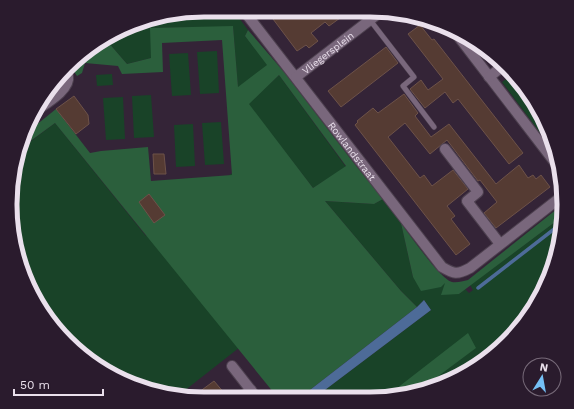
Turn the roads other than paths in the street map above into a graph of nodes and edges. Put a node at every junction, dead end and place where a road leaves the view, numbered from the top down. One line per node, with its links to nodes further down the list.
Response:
1 (249, 17): 7 (street, Rowlandstraat)
2 (374, 17): 3 (street, Vliegersplein)
3 (370, 20): 7 (street, Vliegersplein); 10 (lane)
4 (462, 42): 8 (street)
5 (499, 69): 8 (street)
6 (68, 77): 9 (street)
7 (296, 77): 14 (street, Rowlandstraat)
8 (489, 77): 12 (street)
9 (48, 101)
10 (434, 127)
11 (445, 149): 14 (street)
12 (551, 158)
13 (557, 200): 14 (street)
14 (500, 244)
15 (232, 366): 16 (street)
16 (252, 392)

